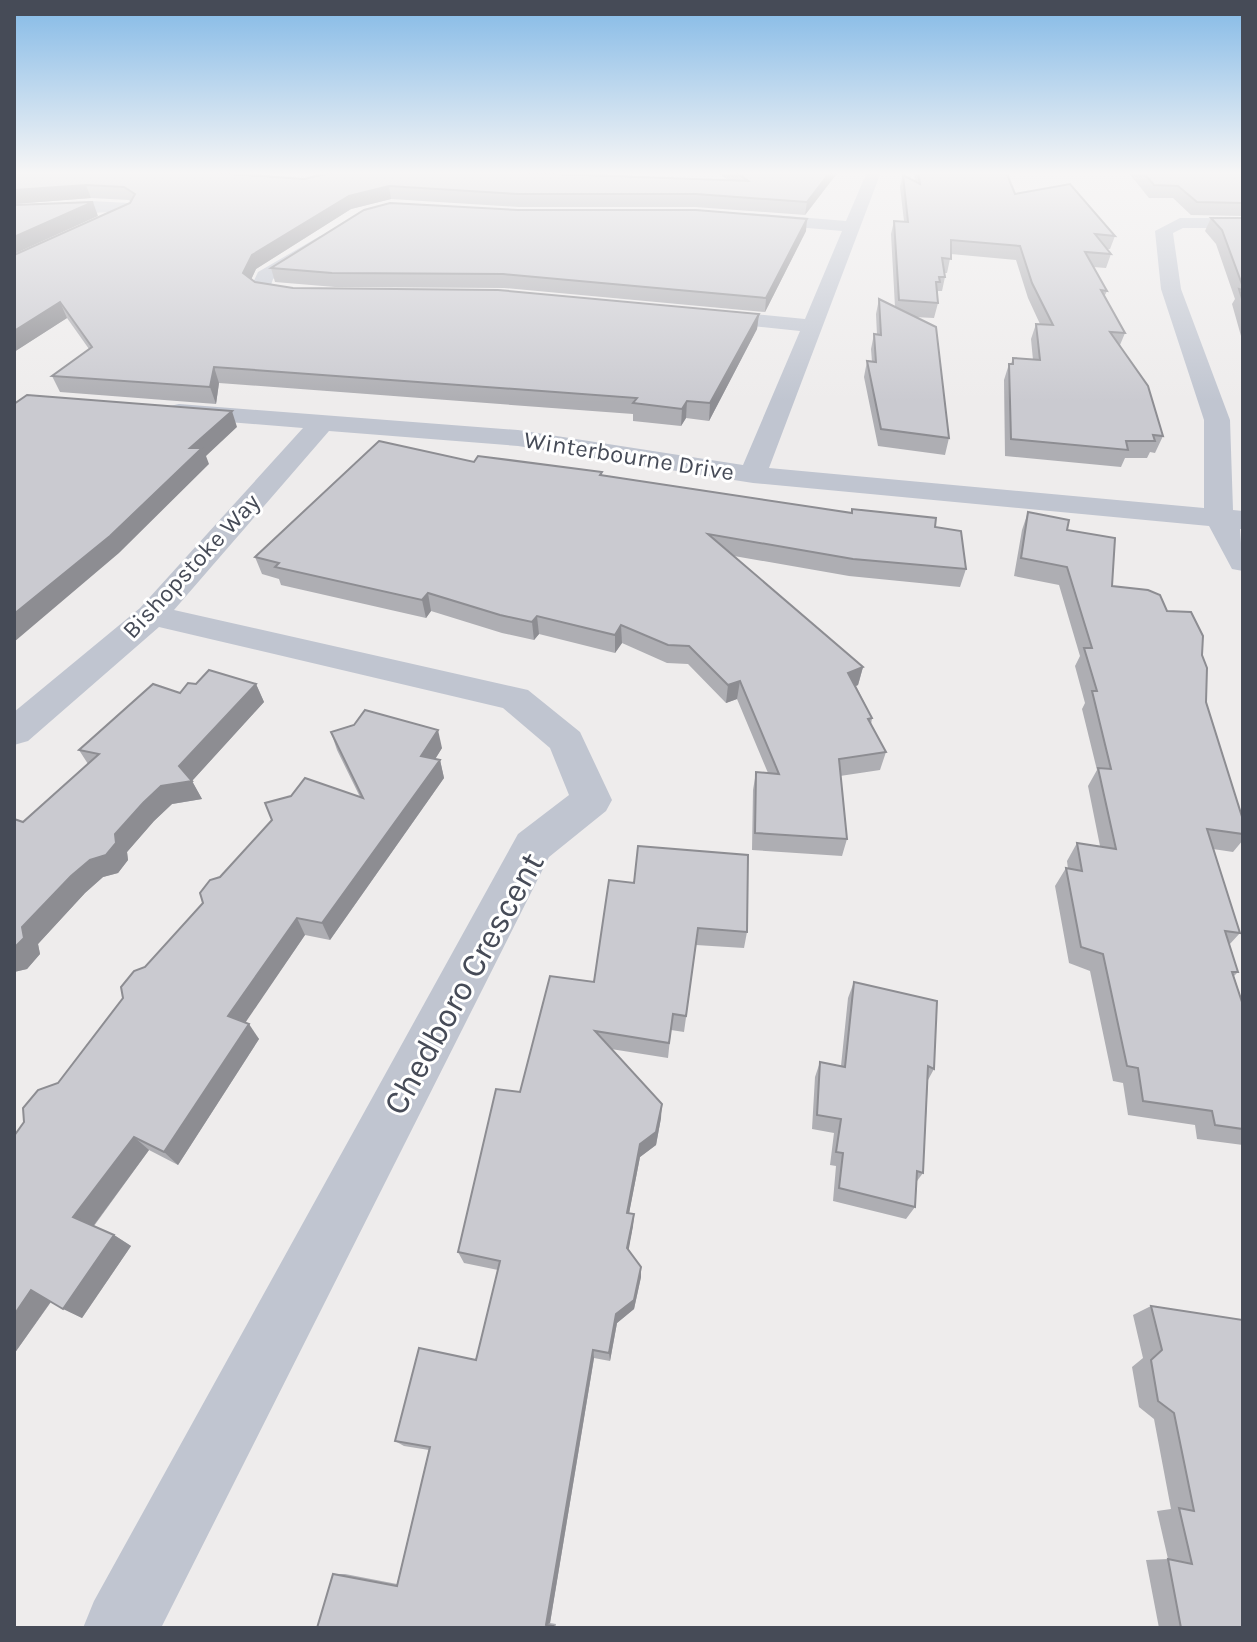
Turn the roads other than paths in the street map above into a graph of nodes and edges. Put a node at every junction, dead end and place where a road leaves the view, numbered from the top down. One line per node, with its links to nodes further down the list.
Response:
1 (47, 249): 5 (street)
2 (308, 249): 6 (street)
3 (843, 249): 8 (street)
4 (1166, 249): 10 (street)
5 (14, 264)
6 (334, 294)
7 (688, 313): 8 (street)
8 (812, 326): 13 (street)
9 (153, 410): 11 (street, Winterbourne Drive)
10 (1217, 420): 12 (street); 14 (street)
11 (323, 422): 13 (street, Winterbourne Drive); 16 (street, Bishopstoke Way)
12 (1243, 445)
13 (753, 475): 14 (street, Winterbourne Drive)
14 (1231, 518): 15 (street)
15 (1243, 562)
16 (152, 615): 17 (street, Bishopstoke Way); 18 (street, Chedboro Crescent)
17 (14, 732)
18 (121, 1628)

